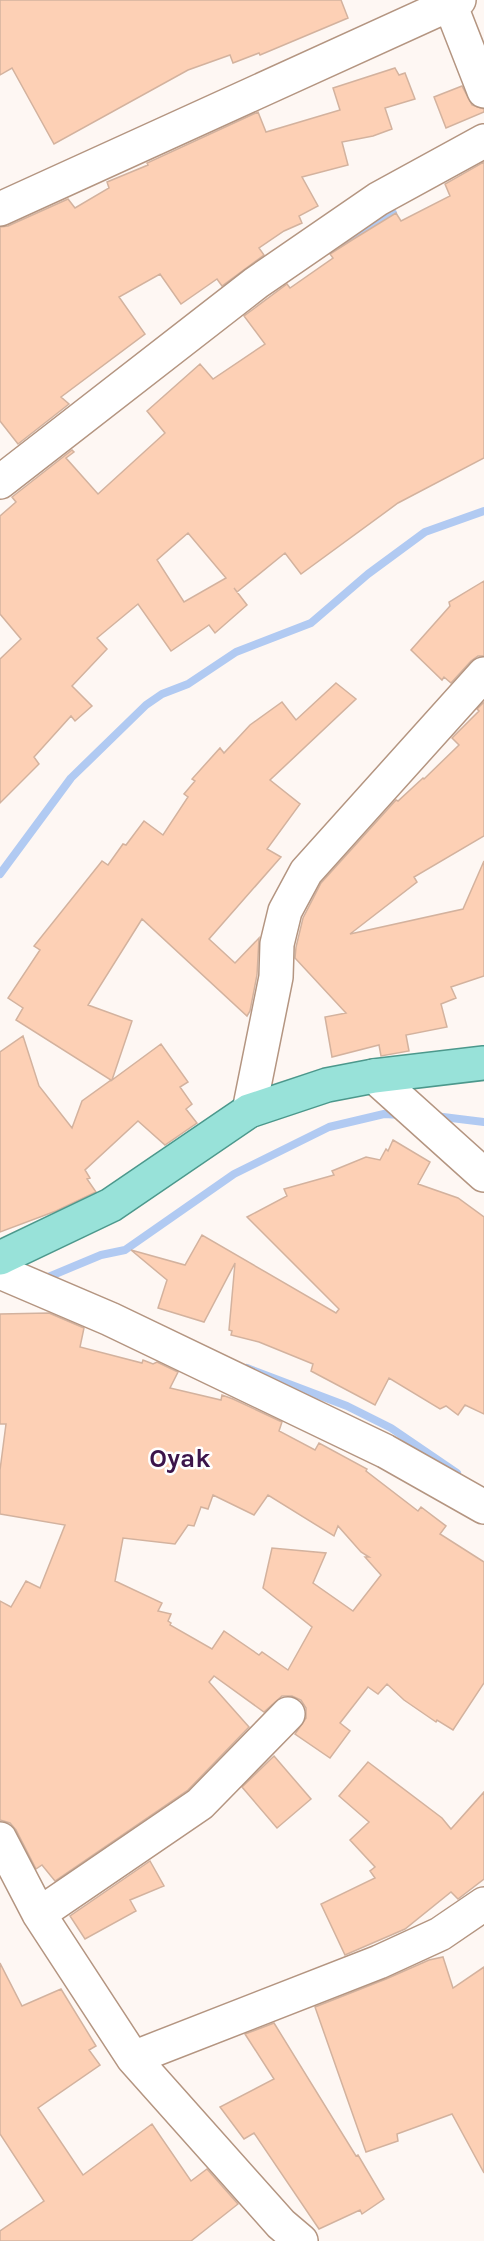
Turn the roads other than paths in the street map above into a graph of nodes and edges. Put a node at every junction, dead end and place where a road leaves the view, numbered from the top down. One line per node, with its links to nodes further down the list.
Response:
1 (454, 2): 2 (street); 4 (street)
2 (484, 91)
3 (484, 141): 5 (street)
4 (0, 209)
5 (0, 482)
6 (484, 674): 9 (street)
7 (484, 1063): 8 (main road)
8 (374, 1076): 9 (main road); 10 (street)
9 (249, 1111): 11 (main road)
10 (484, 1175)
11 (0, 1258)
12 (0, 1272): 13 (street)
13 (484, 1507)
14 (288, 1714): 17 (street)
15 (0, 1839): 17 (street)
16 (484, 1904): 18 (street)
17 (39, 1914): 18 (street)
18 (133, 2058): 19 (street)
19 (301, 2241)

